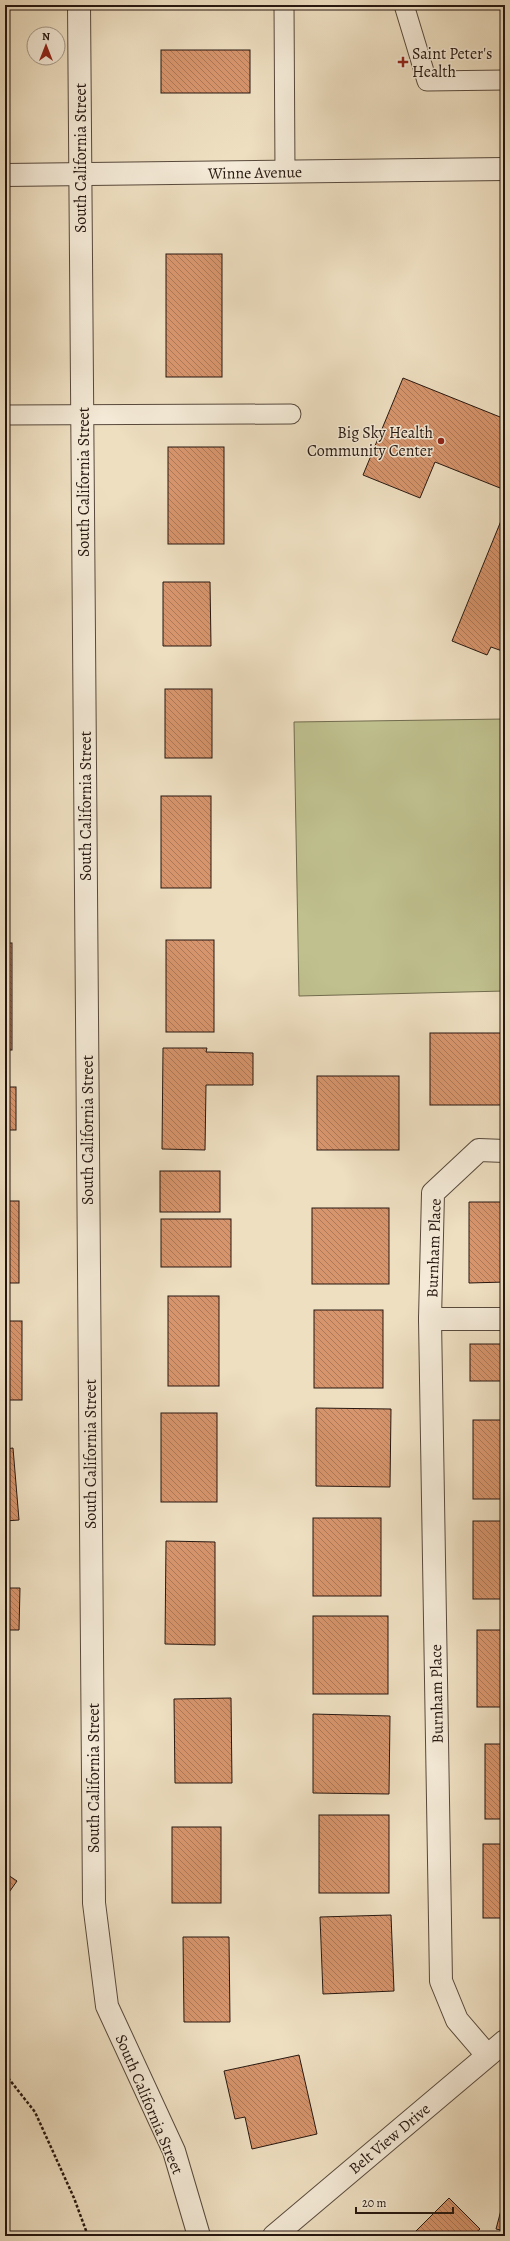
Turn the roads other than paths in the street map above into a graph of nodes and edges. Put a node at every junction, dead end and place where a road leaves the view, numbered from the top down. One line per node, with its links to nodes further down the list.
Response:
1 (79, 5): 7 (street, South California Street)
2 (284, 5): 6 (lane)
3 (404, 5): 4 (lane)
4 (505, 80)
5 (505, 169): 6 (street, Winne Avenue)
6 (284, 172): 7 (street, Winne Avenue)
7 (80, 174): 8 (street, Winne Avenue); 11 (street, South California Street)
8 (5, 175)
9 (291, 414): 11 (lane)
10 (5, 415): 11 (lane)
11 (82, 415): 17 (street, South California Street)
12 (505, 1151): 13 (street, Burnham Place)
13 (430, 1319): 14 (street, Burnham Place); 16 (street, Burnham Place)
14 (505, 1319)
15 (505, 2041): 16 (street, Belt View Drive)
16 (487, 2055): 18 (street, Belt View Drive)
17 (199, 2236)
18 (274, 2236)

